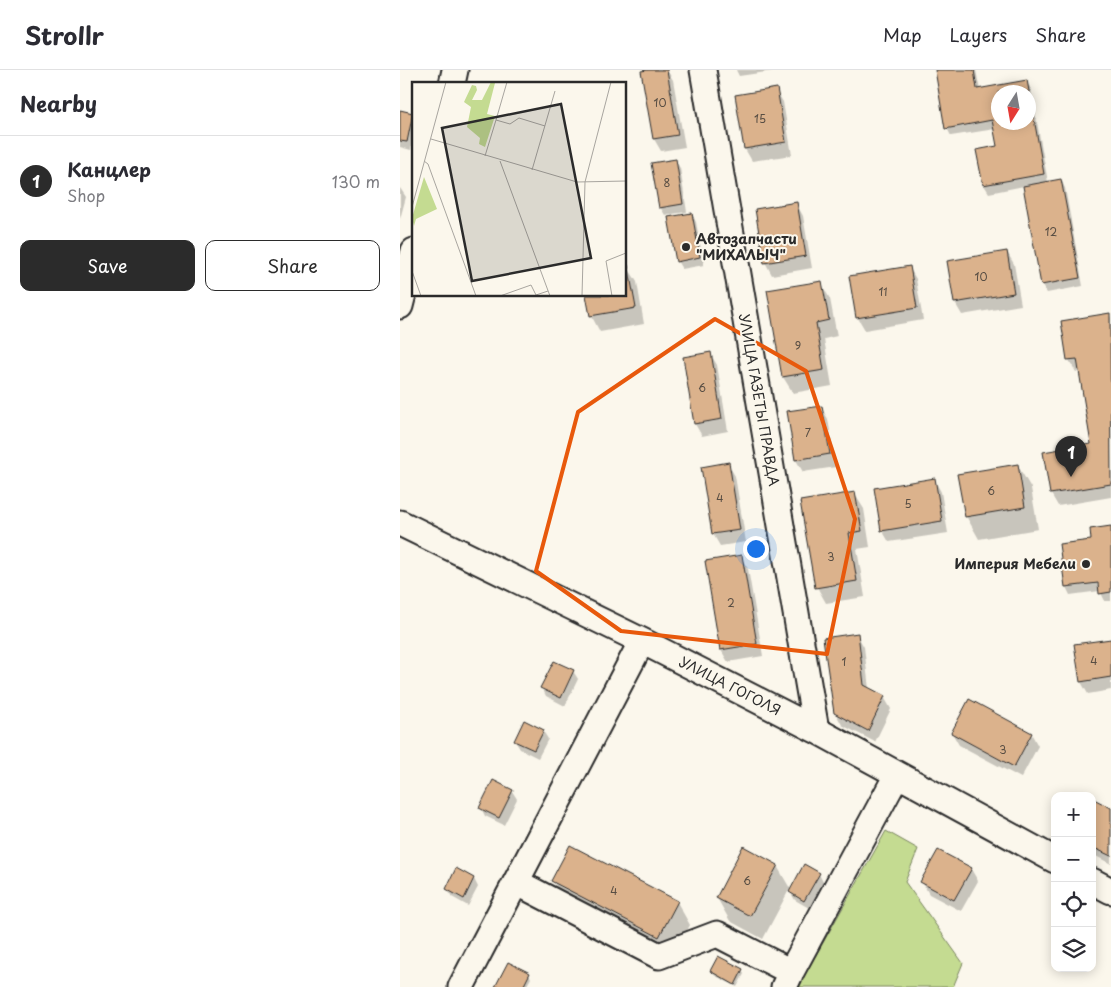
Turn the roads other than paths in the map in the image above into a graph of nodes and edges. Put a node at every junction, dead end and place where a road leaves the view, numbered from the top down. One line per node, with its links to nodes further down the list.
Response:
1 (703, 70): 6 (street, УЛИЦА ГАЗЕТЫ ПРАВДА)
2 (412, 259): 3 (street)
3 (400, 306)
4 (400, 523): 5 (street, УЛИЦА ГОГОЛЯ)
5 (642, 641): 6 (street, УЛИЦА ГОГОЛЯ); 9 (street)
6 (816, 730): 7 (street, УЛИЦА ГОГОЛЯ)
7 (897, 775): 8 (street, УЛИЦА ГОГОЛЯ); 12 (street)
8 (1051, 858)
9 (516, 882): 12 (street); 13 (street)
10 (1094, 882): 11 (street)
11 (1111, 891)
12 (788, 980)
13 (461, 987)

